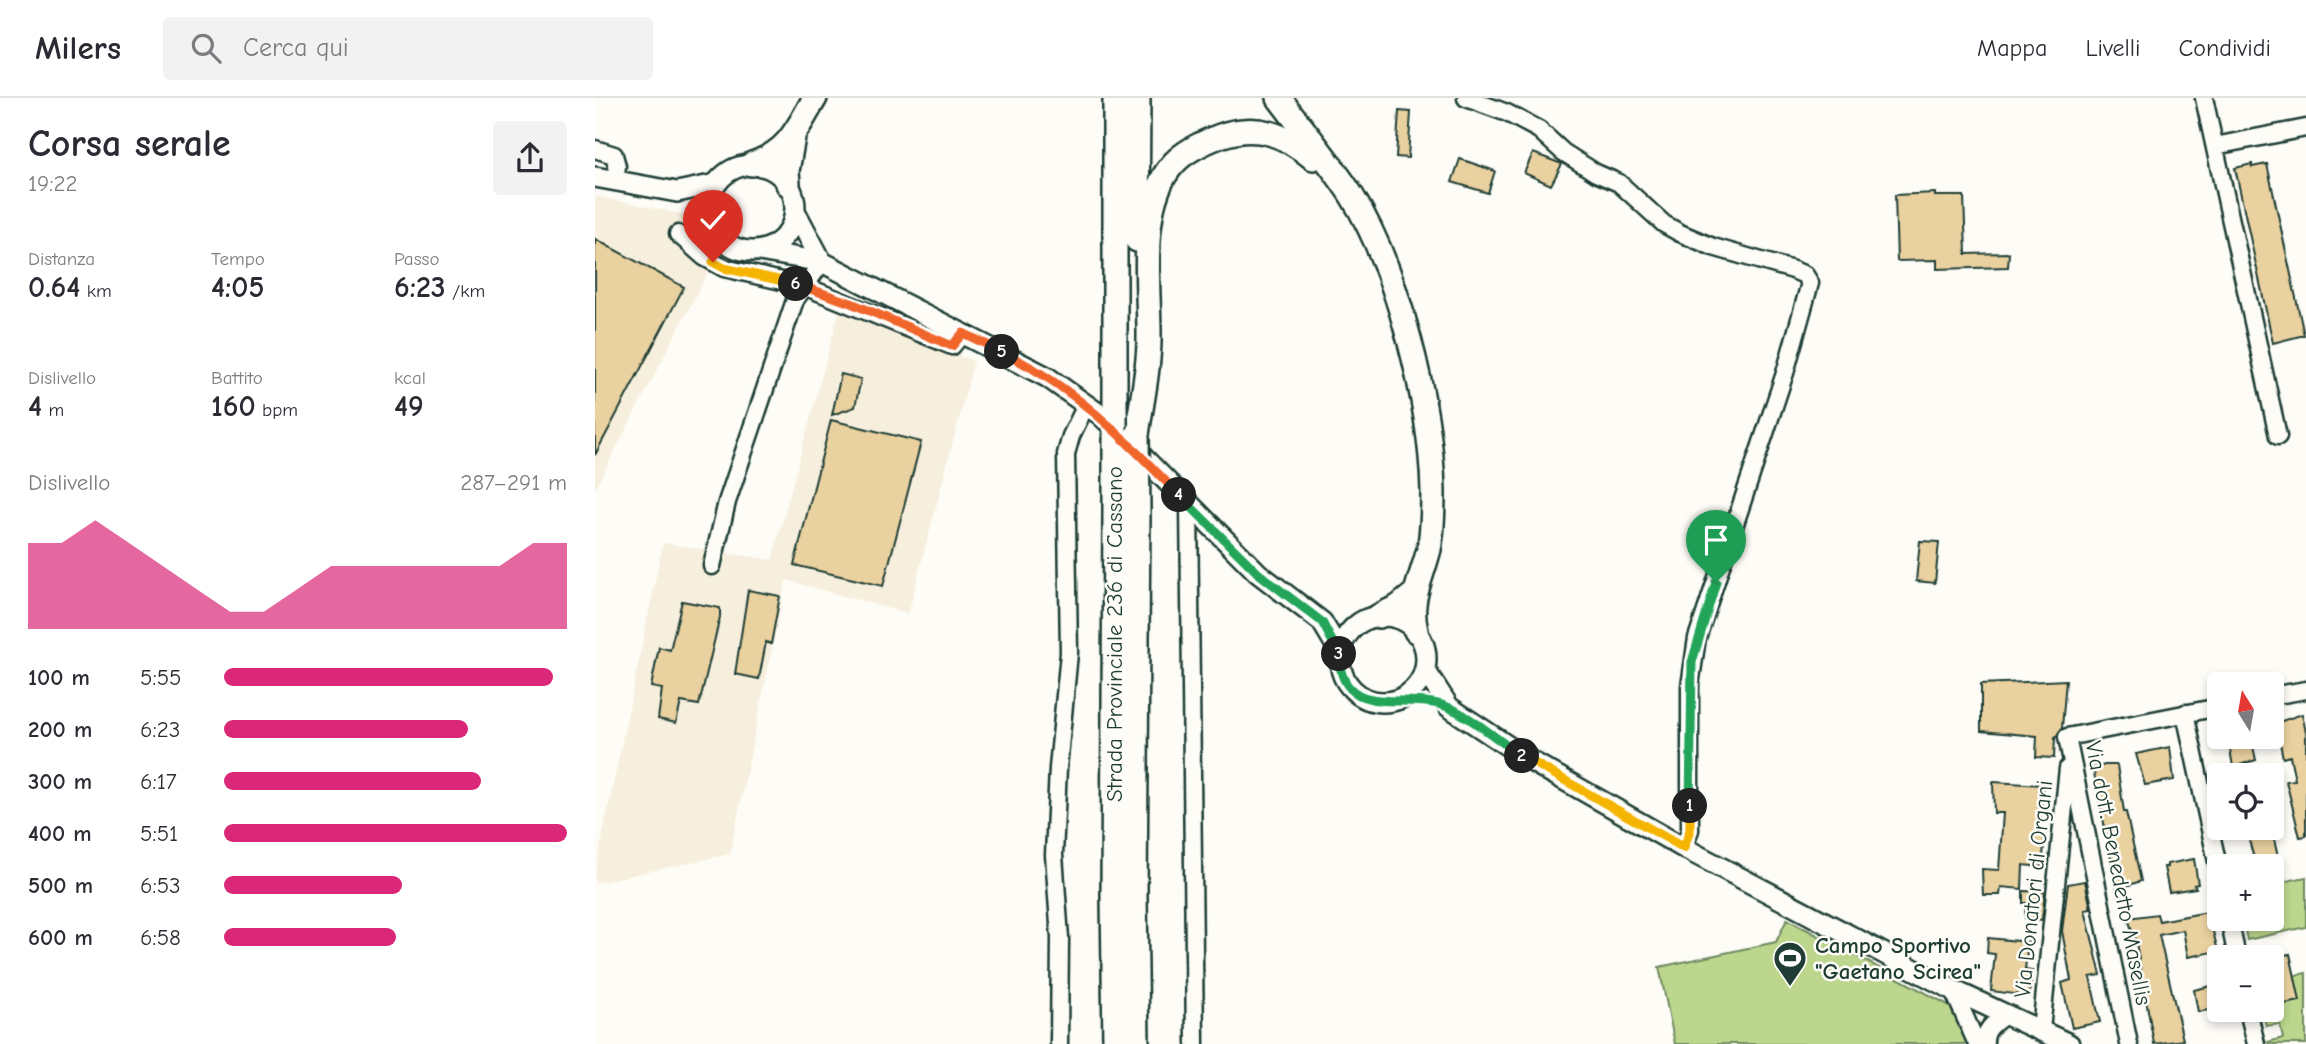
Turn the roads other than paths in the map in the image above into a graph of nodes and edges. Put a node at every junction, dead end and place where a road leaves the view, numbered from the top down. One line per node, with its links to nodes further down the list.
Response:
1 (815, 98): 9 (highway)
2 (1104, 98): 24 (highway)
3 (1115, 98): 24 (highway, Strada Provinciale 236 di Cassano)
4 (1138, 98): 28 (highway, Strada Provinciale 236 di Cassano)
5 (1279, 98): 18 (highway)
6 (1466, 98): 46 (street)
7 (2204, 98): 10 (street)
8 (2306, 128): 10 (street)
9 (793, 137): 12 (highway); 16 (highway)
10 (2215, 146): 29 (street)
11 (595, 149): 14 (street)
12 (752, 164): 15 (main road); 16 (main road)
13 (595, 177): 14 (main road)
14 (615, 181): 17 (main road)
15 (716, 184): 17 (main road); 20 (main road)
16 (788, 184): 19 (main road)
17 (677, 191): 20 (main road)
18 (1352, 197): 28 (highway); 33 (highway)
19 (795, 211): 22 (main road); 23 (main road)
20 (709, 217): 22 (main road)
21 (678, 234): 25 (street)
22 (759, 251): 23 (main road)
23 (822, 262): 25 (street); 26 (main road)
24 (1115, 266): 31 (highway, Strada Provinciale 236 di Cassano, bridge)
25 (804, 286): 26 (street); 32 (street)
26 (963, 333): 27 (main road)
27 (1086, 405): 30 (main road); 52 (street)
28 (1137, 435): 31 (highway, Strada Provinciale 236 di Cassano, bridge)
29 (2278, 436)
30 (1189, 505): 35 (main road); 55 (street)
31 (1127, 513): 53 (highway, Strada Provinciale 236 di Cassano); 54 (highway, Strada Provinciale 236 di Cassano)
32 (712, 566)
33 (1414, 594): 34 (highway); 36 (highway)
34 (1369, 619): 35 (main road); 36 (main road); 37 (main road)
35 (1322, 622): 37 (main road)
36 (1416, 631): 38 (main road)
37 (1339, 652): 41 (main road)
38 (1425, 670): 41 (main road); 42 (main road)
39 (2306, 690): 40 (street)
40 (2284, 694)
41 (1396, 700): 42 (main road)
42 (1449, 707): 46 (main road)
43 (2207, 708): 44 (street, Via dott. Benedetto Masellis)
44 (2185, 713): 45 (street, Via dott. Benedetto Masellis); 47 (street)
45 (2068, 744): 51 (street, Via Donatori di Organi); 59 (street, Via dott. Benedetto Masellis)
46 (1684, 848): 48 (main road)
47 (2215, 854)
48 (1953, 990): 49 (main road); 56 (street)
49 (2005, 1015): 51 (main road); 57 (street)
50 (2251, 1022): 60 (street)
51 (2041, 1030): 58 (main road)
52 (1059, 1044)
53 (1115, 1044)
54 (1137, 1044)
55 (1195, 1044)
56 (1977, 1044)
57 (1985, 1044)
58 (2069, 1044)
59 (2129, 1044)
60 (2256, 1044)

